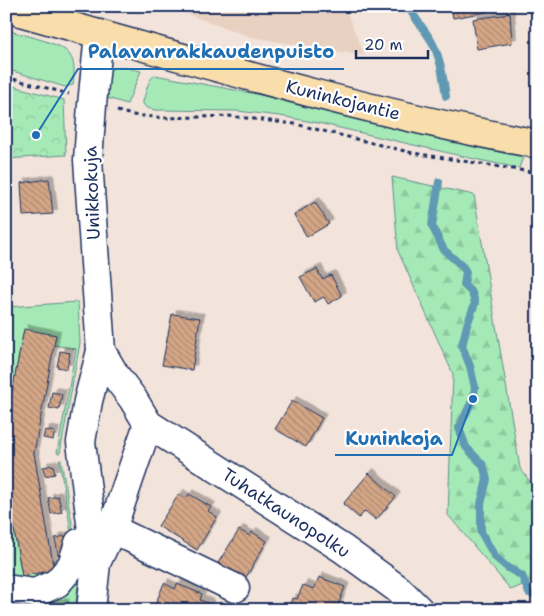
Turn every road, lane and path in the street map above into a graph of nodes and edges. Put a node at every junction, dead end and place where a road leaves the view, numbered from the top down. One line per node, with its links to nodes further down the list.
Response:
1 (6, 8): 2 (main road, Kuninkojantie)
2 (99, 34): 4 (street, Unikkokuja); 5 (main road, Kuninkojantie)
3 (6, 77): 4 (path)
4 (92, 105): 6 (path); 7 (street, Unikkokuja)
5 (538, 144)
6 (538, 173)
7 (101, 351): 8 (street, Unikkokuja); 9 (street, Unikkokuja)
8 (125, 389): 9 (street); 10 (street, Unikkokuja)
9 (88, 401): 12 (street, Unikkokuja)
10 (148, 424): 11 (street, Unikkokuja); 16 (street, Tuhatkaunopolku)
11 (112, 529): 12 (street, Unikkokuja); 13 (street)
12 (88, 553): 14 (street); 15 (street, Unikkokuja)
13 (236, 588)
14 (6, 590)
15 (91, 610)
16 (419, 610)

